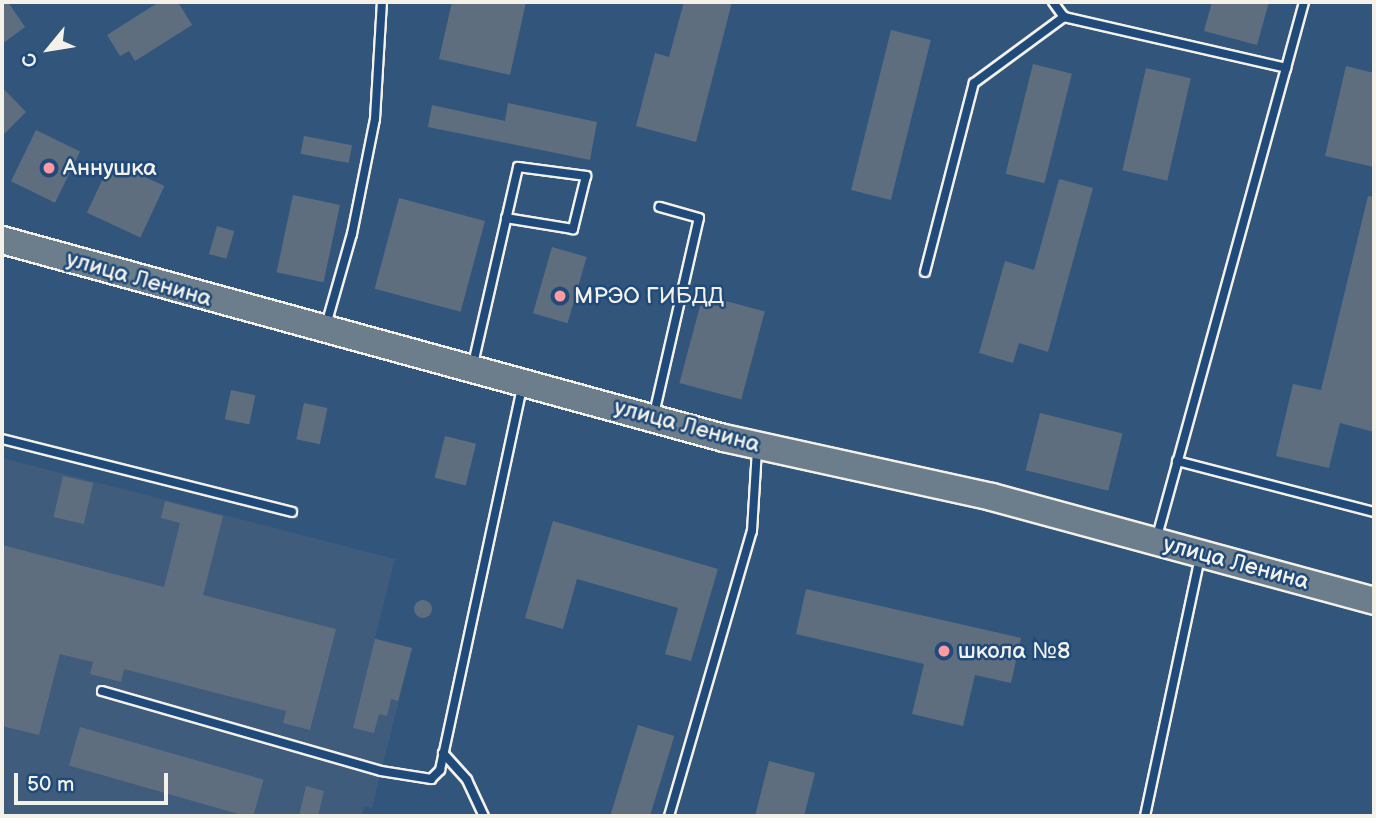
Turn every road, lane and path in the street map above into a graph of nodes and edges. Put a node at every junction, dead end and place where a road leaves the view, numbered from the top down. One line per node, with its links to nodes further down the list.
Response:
1 (382, 2): 10 (lane)
2 (1053, 2): 4 (lane)
3 (1304, 2): 5 (lane)
4 (1064, 18): 5 (lane); 9 (lane)
5 (1286, 68): 16 (lane)
6 (660, 207): 13 (lane)
7 (506, 218): 7 (lane); 11 (lane)
8 (2, 240): 10 (main road, улица Ленина)
9 (925, 272)
10 (324, 331): 11 (main road, улица Ленина)
11 (471, 370): 12 (main road, улица Ленина)
12 (523, 383): 13 (main road, улица Ленина); 23 (lane)
13 (654, 417): 15 (main road, улица Ленина)
14 (2, 439): 17 (lane)
15 (758, 445): 19 (main road, улица Ленина); 25 (lane)
16 (1177, 461): 18 (lane); 19 (lane)
17 (292, 512)
18 (1374, 512)
19 (1155, 542): 20 (main road, улица Ленина)
20 (1200, 554): 21 (main road, улица Ленина); 26 (lane)
21 (1374, 601)
22 (102, 691): 23 (lane)
23 (443, 753): 24 (lane)
24 (484, 816)
25 (668, 816)
26 (1145, 816)

